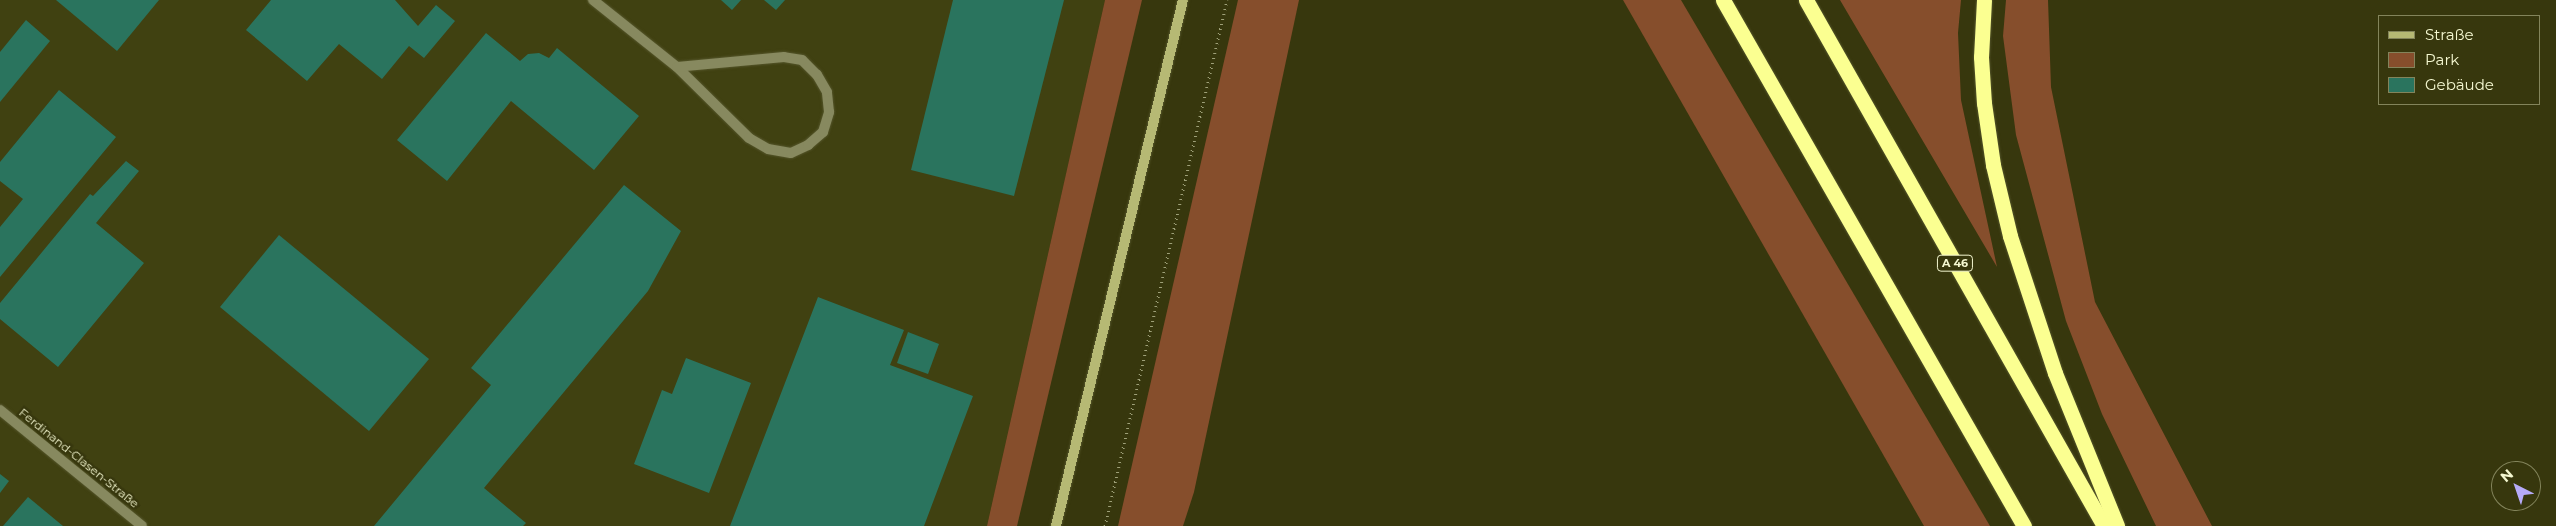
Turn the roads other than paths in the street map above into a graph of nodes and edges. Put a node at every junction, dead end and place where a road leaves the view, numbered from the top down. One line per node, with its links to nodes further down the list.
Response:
1 (592, 0): 6 (street)
2 (1183, 0): 9 (main road)
3 (1723, 0): 10 (highway)
4 (1806, 0): 11 (highway, A 46)
5 (1984, 0): 12 (highway)
6 (677, 67): 6 (street)
7 (0, 410): 8 (street, Ferdinand-Clasen-Straße)
8 (142, 526)
9 (1056, 526)
10 (2024, 526)
11 (2104, 526)
12 (2118, 526)

